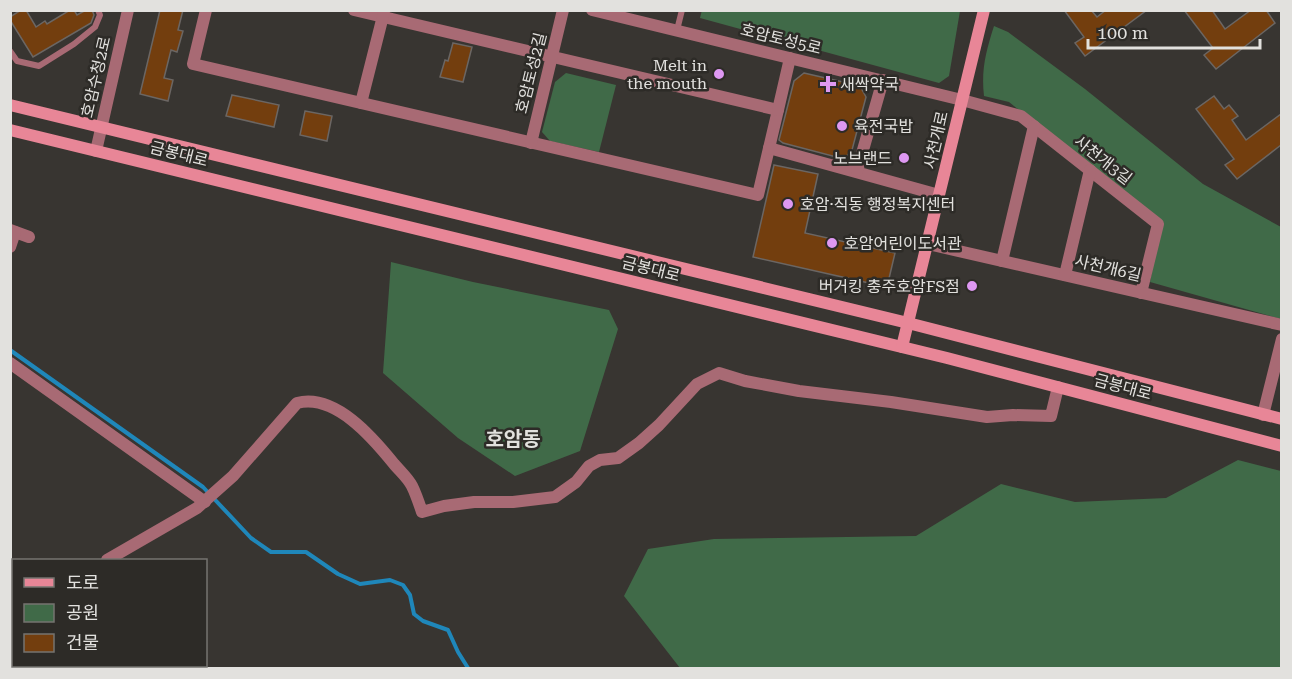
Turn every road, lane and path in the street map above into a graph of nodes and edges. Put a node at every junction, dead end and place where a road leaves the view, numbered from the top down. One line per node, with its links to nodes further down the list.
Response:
1 (98, 10): 11 (lane)
2 (128, 10): 19 (street, 호암수청2로)
3 (206, 10): 16 (street)
4 (354, 10): 9 (street)
5 (563, 10): 12 (street, 호암토성2길)
6 (592, 10): 10 (street, 호암토성5로)
7 (682, 10): 10 (lane)
8 (984, 10): 15 (street, 사천개로)
9 (383, 14): 12 (street); 16 (street)
10 (677, 31): 13 (street, 호암토성5로)
11 (10, 51)
12 (552, 57): 18 (street); 22 (street, 호암토성2길)
13 (790, 58): 14 (street, 호암토성5로); 18 (street)
14 (882, 80): 15 (street, 호암토성5로); 26 (street)
15 (962, 100): 20 (street, 사천개3길); 27 (street, 사천개로)
16 (361, 103): 22 (street)
17 (10, 105): 19 (street, 금봉대로)
18 (778, 110): 23 (street)
19 (101, 126): 24 (street, 호암수청2로); 35 (street, 금봉대로)
20 (1034, 126): 25 (street, 사천개3길); 32 (street)
21 (10, 130): 24 (street, 금봉대로)
22 (531, 143): 23 (street)
23 (769, 148): 26 (street)
24 (96, 151): 38 (street, 금봉대로)
25 (1090, 170): 33 (street); 34 (street, 사천개3길)
26 (857, 171): 27 (street)
27 (939, 195): 30 (street, 사천개로)
28 (13, 231): 29 (street); 31 (street)
29 (29, 237)
30 (928, 244): 32 (street, 사천개6길); 35 (street, 사천개로)
31 (10, 247)
32 (1002, 261): 33 (street, 사천개6길)
33 (1065, 275): 34 (street, 사천개6길)
34 (1141, 292): 36 (street, 사천개6길)
35 (908, 323): 38 (street, 사천개로); 41 (street, 금봉대로)
36 (1281, 325)
37 (1281, 339): 41 (street)
38 (902, 347): 40 (street, 금봉대로)
39 (10, 363): 44 (street)
40 (1058, 387): 43 (street, 금봉대로); 44 (street)
41 (1263, 415): 42 (street, 금봉대로)
42 (1281, 419)
43 (1281, 447)
44 (205, 502): 45 (street)
45 (110, 559)

